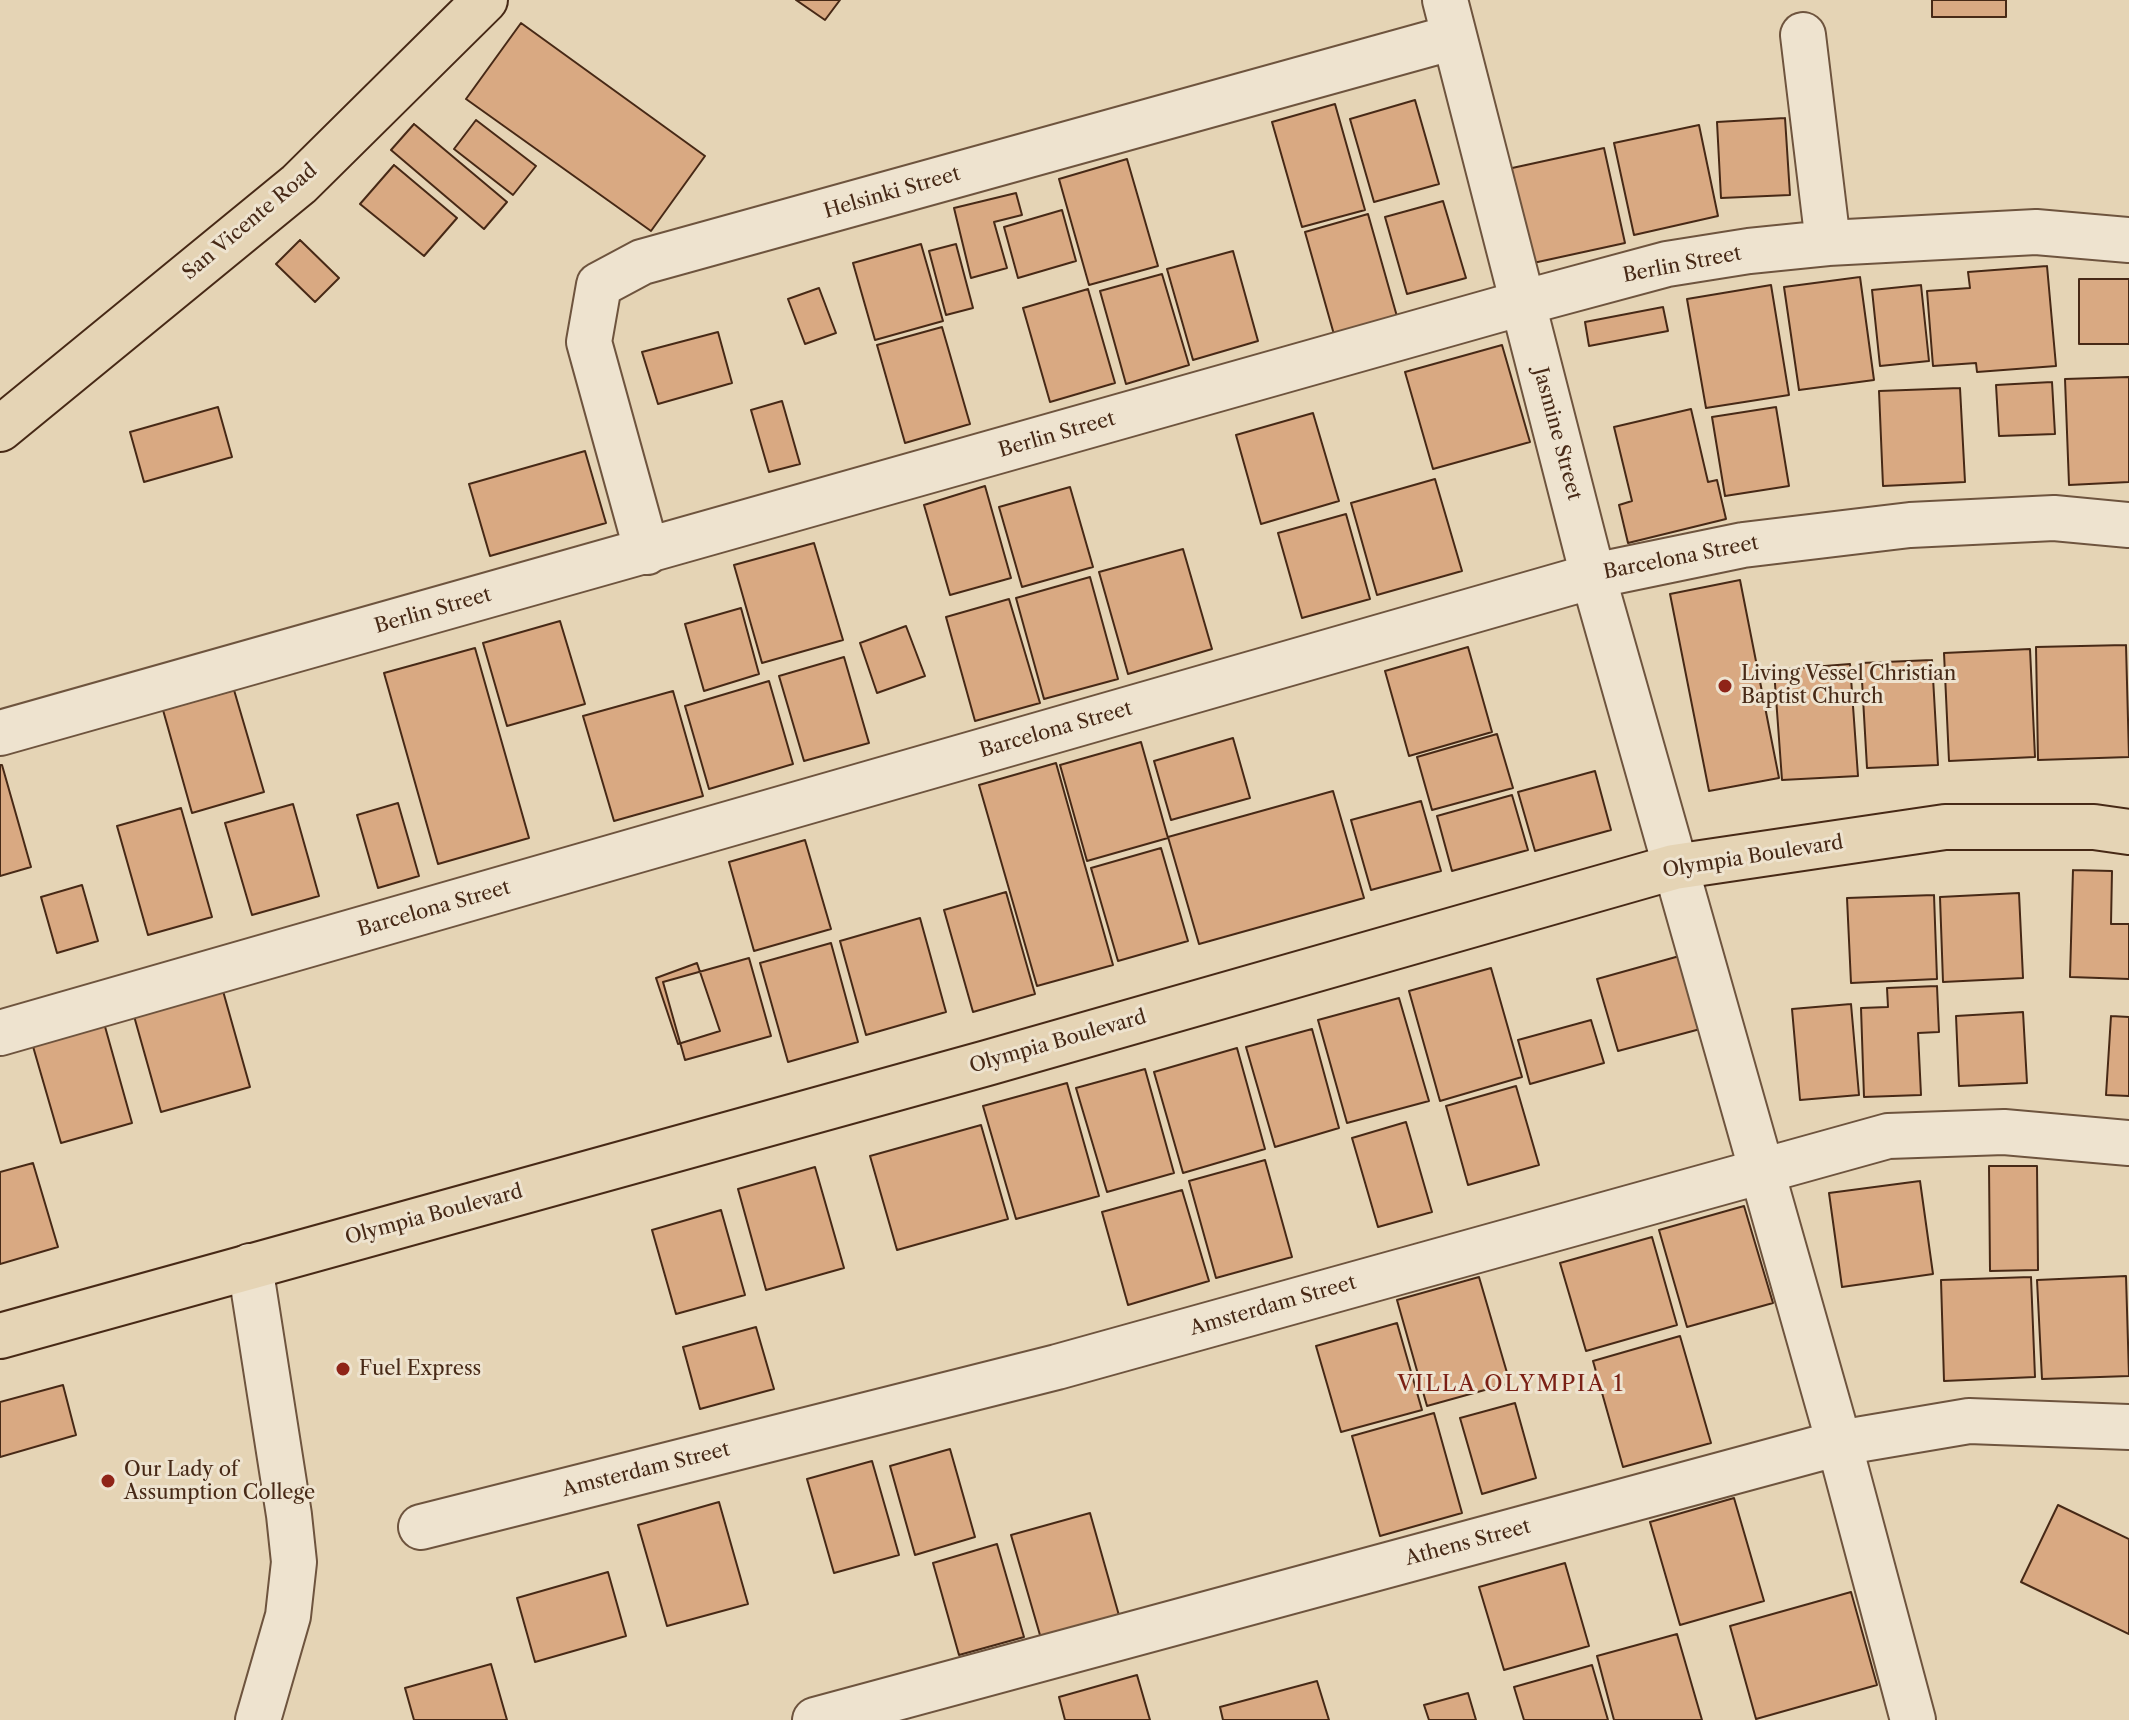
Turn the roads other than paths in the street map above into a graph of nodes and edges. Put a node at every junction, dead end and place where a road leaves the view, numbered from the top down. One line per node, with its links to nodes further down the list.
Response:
1 (485, 0): 7 (main road, San Vicente Road)
2 (1450, 18): 6 (street, Jasmine Street); 9 (street, Helsinki Street)
3 (1803, 35): 5 (street)
4 (2129, 240): 5 (street, Berlin Street)
5 (1828, 243): 6 (street, Berlin Street)
6 (1522, 303): 9 (street, Berlin Street); 10 (street, Jasmine Street)
7 (0, 429)
8 (2129, 525): 10 (street, Barcelona Street)
9 (647, 552): 11 (street, Berlin Street)
10 (1593, 576): 13 (street, Jasmine Street); 14 (street, Barcelona Street)
11 (0, 733)
12 (2129, 832): 13 (main road, Olympia Boulevard)
13 (1674, 867): 16 (street, Jasmine Street); 17 (main road, Olympia Boulevard)
14 (0, 1033)
15 (2129, 1143): 16 (street, Amsterdam Street)
16 (1762, 1170): 20 (street, Jasmine Street); 21 (street, Amsterdam Street)
17 (250, 1266): 18 (main road, Olympia Boulevard); 22 (street)
18 (0, 1336)
19 (2129, 1427): 20 (street, Athens Street)
20 (1839, 1443): 23 (street, Athens Street); 24 (street, Jasmine Street)
21 (421, 1527)
22 (258, 1720)
23 (815, 1720)
24 (1913, 1720)

